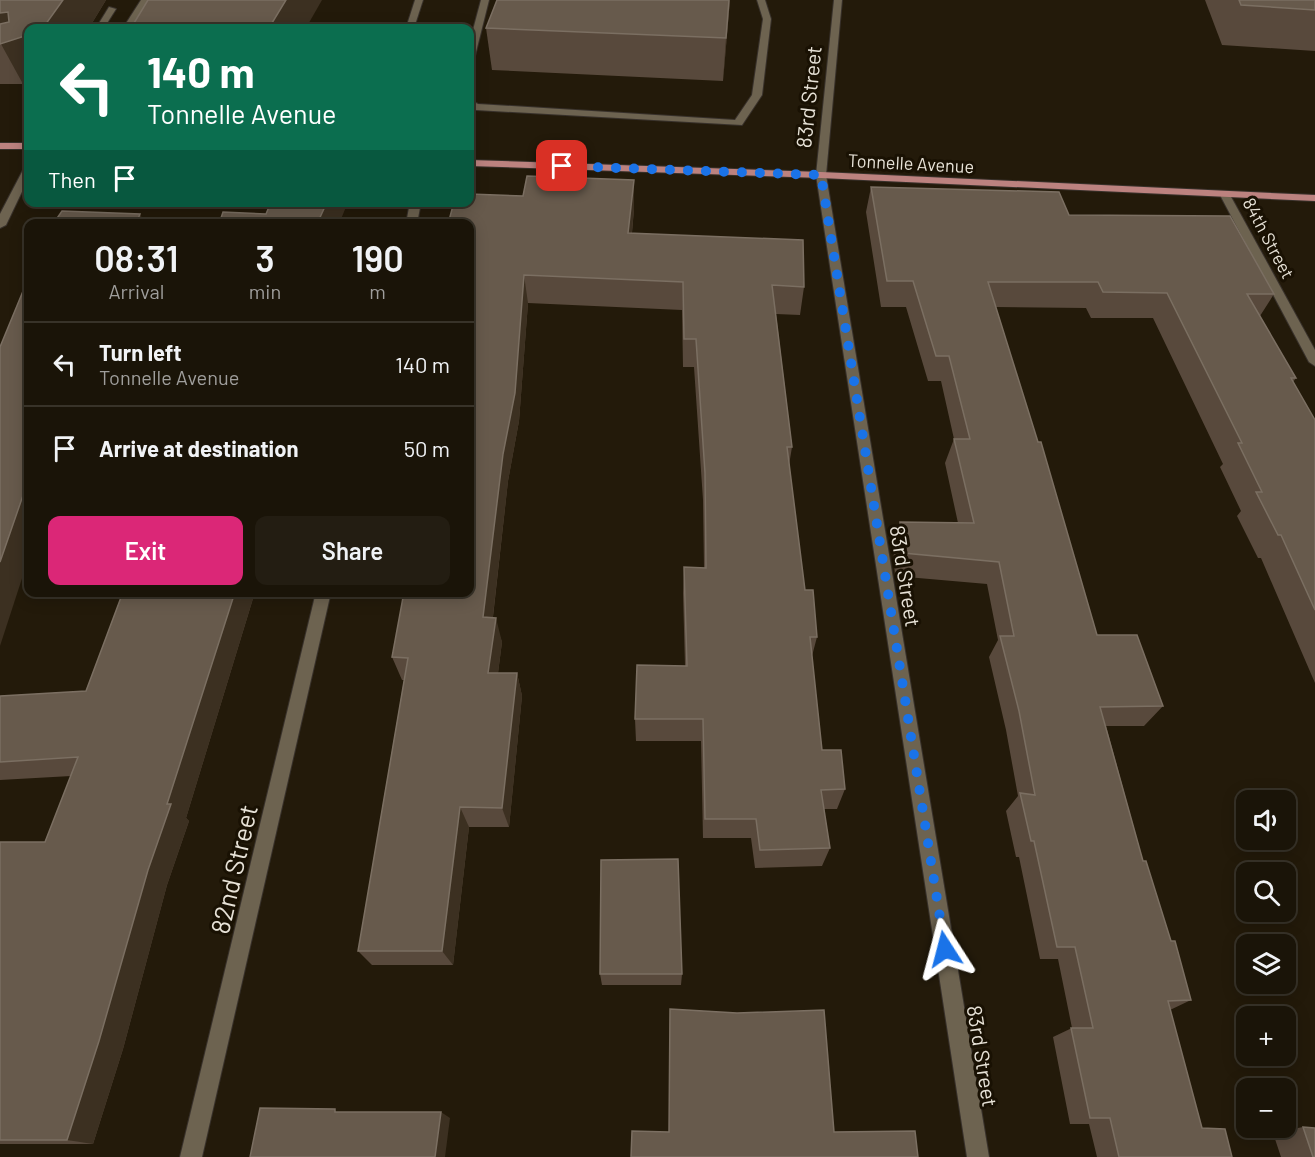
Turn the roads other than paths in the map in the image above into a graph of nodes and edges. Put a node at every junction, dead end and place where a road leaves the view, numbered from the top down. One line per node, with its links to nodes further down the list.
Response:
1 (145, 0): 8 (street)
2 (419, 0): 9 (street)
3 (485, 0): 10 (street)
4 (761, 0): 11 (street)
5 (838, 0): 15 (street, 83rd Street)
6 (112, 9): 7 (street)
7 (103, 24)
8 (130, 24)
9 (411, 24)
10 (474, 41)
11 (474, 106)
12 (0, 146): 13 (main road)
13 (24, 146)
14 (474, 163): 15 (main road, Tonnelle Avenue)
15 (821, 175): 17 (main road, Tonnelle Avenue); 23 (street, 83rd Street)
16 (24, 178): 19 (street)
17 (1225, 195): 18 (main road, Tonnelle Avenue); 20 (street, 84th Street)
18 (1315, 198)
19 (0, 225)
20 (1315, 362)
21 (323, 597): 22 (street, 82nd Street)
22 (191, 1157)
23 (978, 1157)

